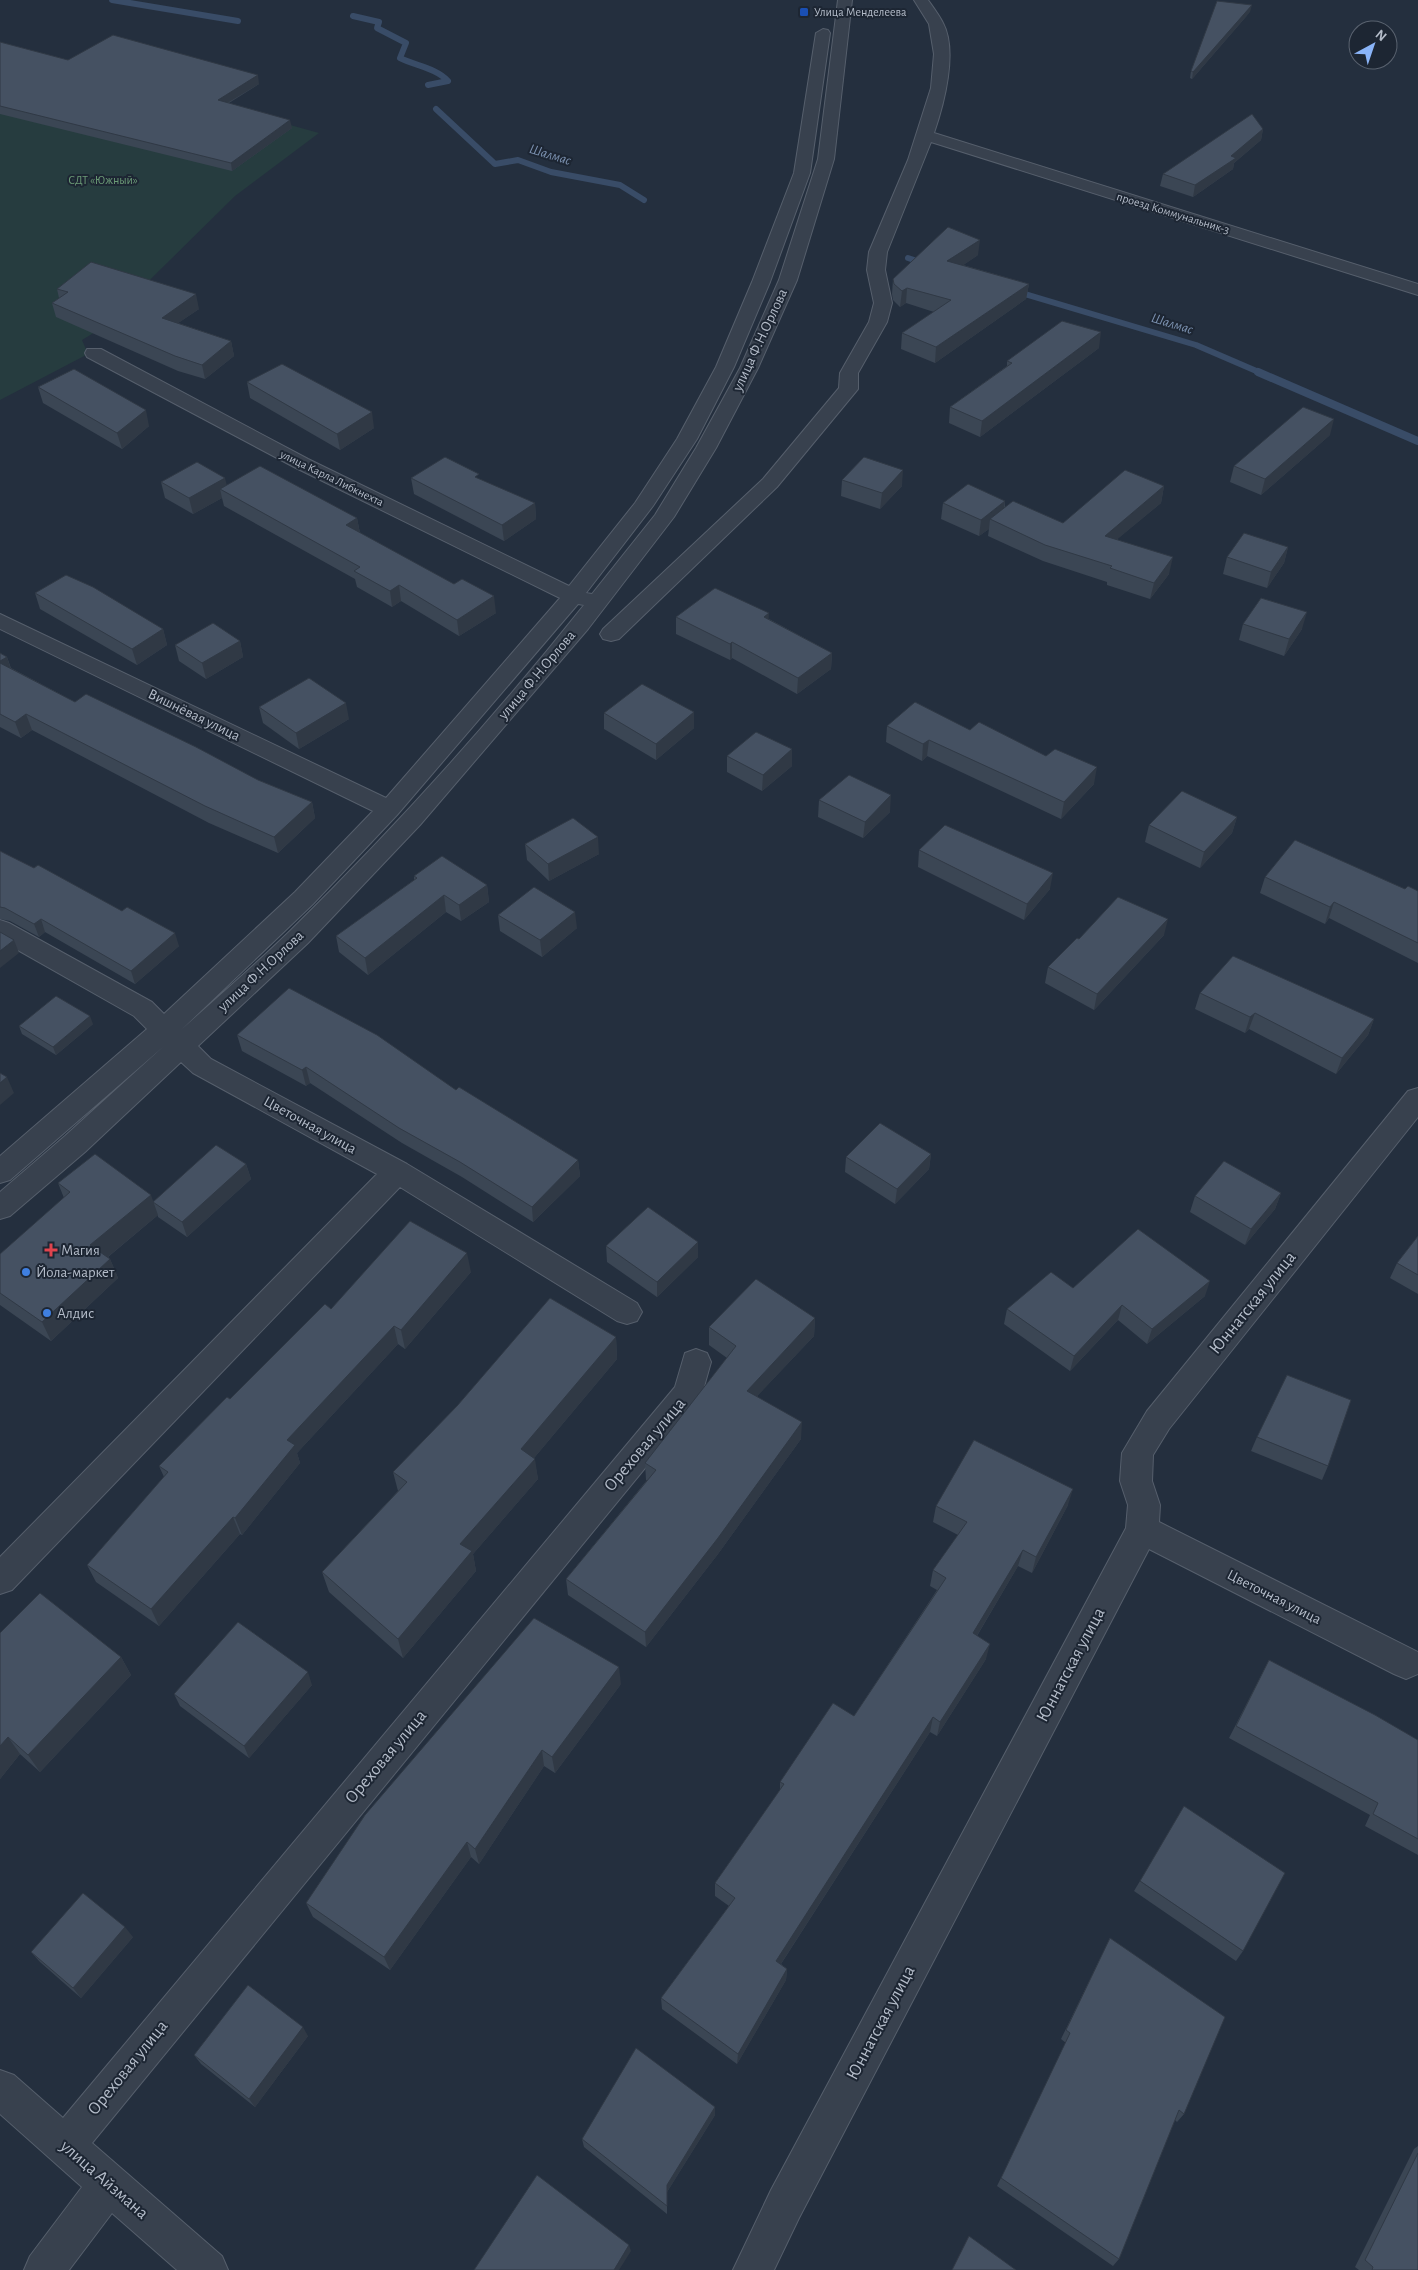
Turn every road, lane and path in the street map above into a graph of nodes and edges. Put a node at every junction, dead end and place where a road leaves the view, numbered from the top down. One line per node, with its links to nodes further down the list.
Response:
1 (828, 0): 7 (street, улица Ф.Н.Орлова)
2 (845, 0): 8 (street, улица Ф.Н.Орлова)
3 (921, 0): 4 (street)
4 (927, 136): 5 (street, проезд Коммунальник-3); 12 (street)
5 (1418, 290)
6 (94, 353): 7 (street, улица Карла Либкнехта)
7 (572, 596): 8 (street, улица Карла Либкнехта); 9 (street, улица Ф.Н.Орлова)
8 (598, 602): 11 (street, улица Ф.Н.Орлова)
9 (556, 617): 11 (street); 13 (street, улица Ф.Н.Орлова)
10 (0, 621): 13 (street, Вишнёвая улица)
11 (580, 624): 15 (street, улица Ф.Н.Орлова)
12 (612, 634)
13 (389, 809): 15 (street, улица Ф.Н.Орлова)
14 (0, 929): 15 (street, Цветочная улица)
15 (173, 1037): 17 (street, улица Ф.Н.Орлова); 18 (street, Цветочная улица); 19 (street, улица Ф.Н.Орлова)
16 (1418, 1098): 22 (street, Юннатская улица)
17 (0, 1172)
18 (397, 1172): 20 (street, Цветочная улица); 23 (street)
19 (0, 1208)
20 (627, 1312)
21 (696, 1362): 26 (street, Ореховая улица)
22 (1142, 1530): 24 (street, Цветочная улица); 30 (street, Юннатская улица)
23 (0, 1579)
24 (1406, 1663)
25 (0, 2089): 26 (street, улица Айзмана)
26 (65, 2146): 27 (street, улица Айзмана)
27 (109, 2184): 28 (street); 29 (street, улица Айзмана)
28 (44, 2270)
29 (208, 2270)
30 (753, 2270)

